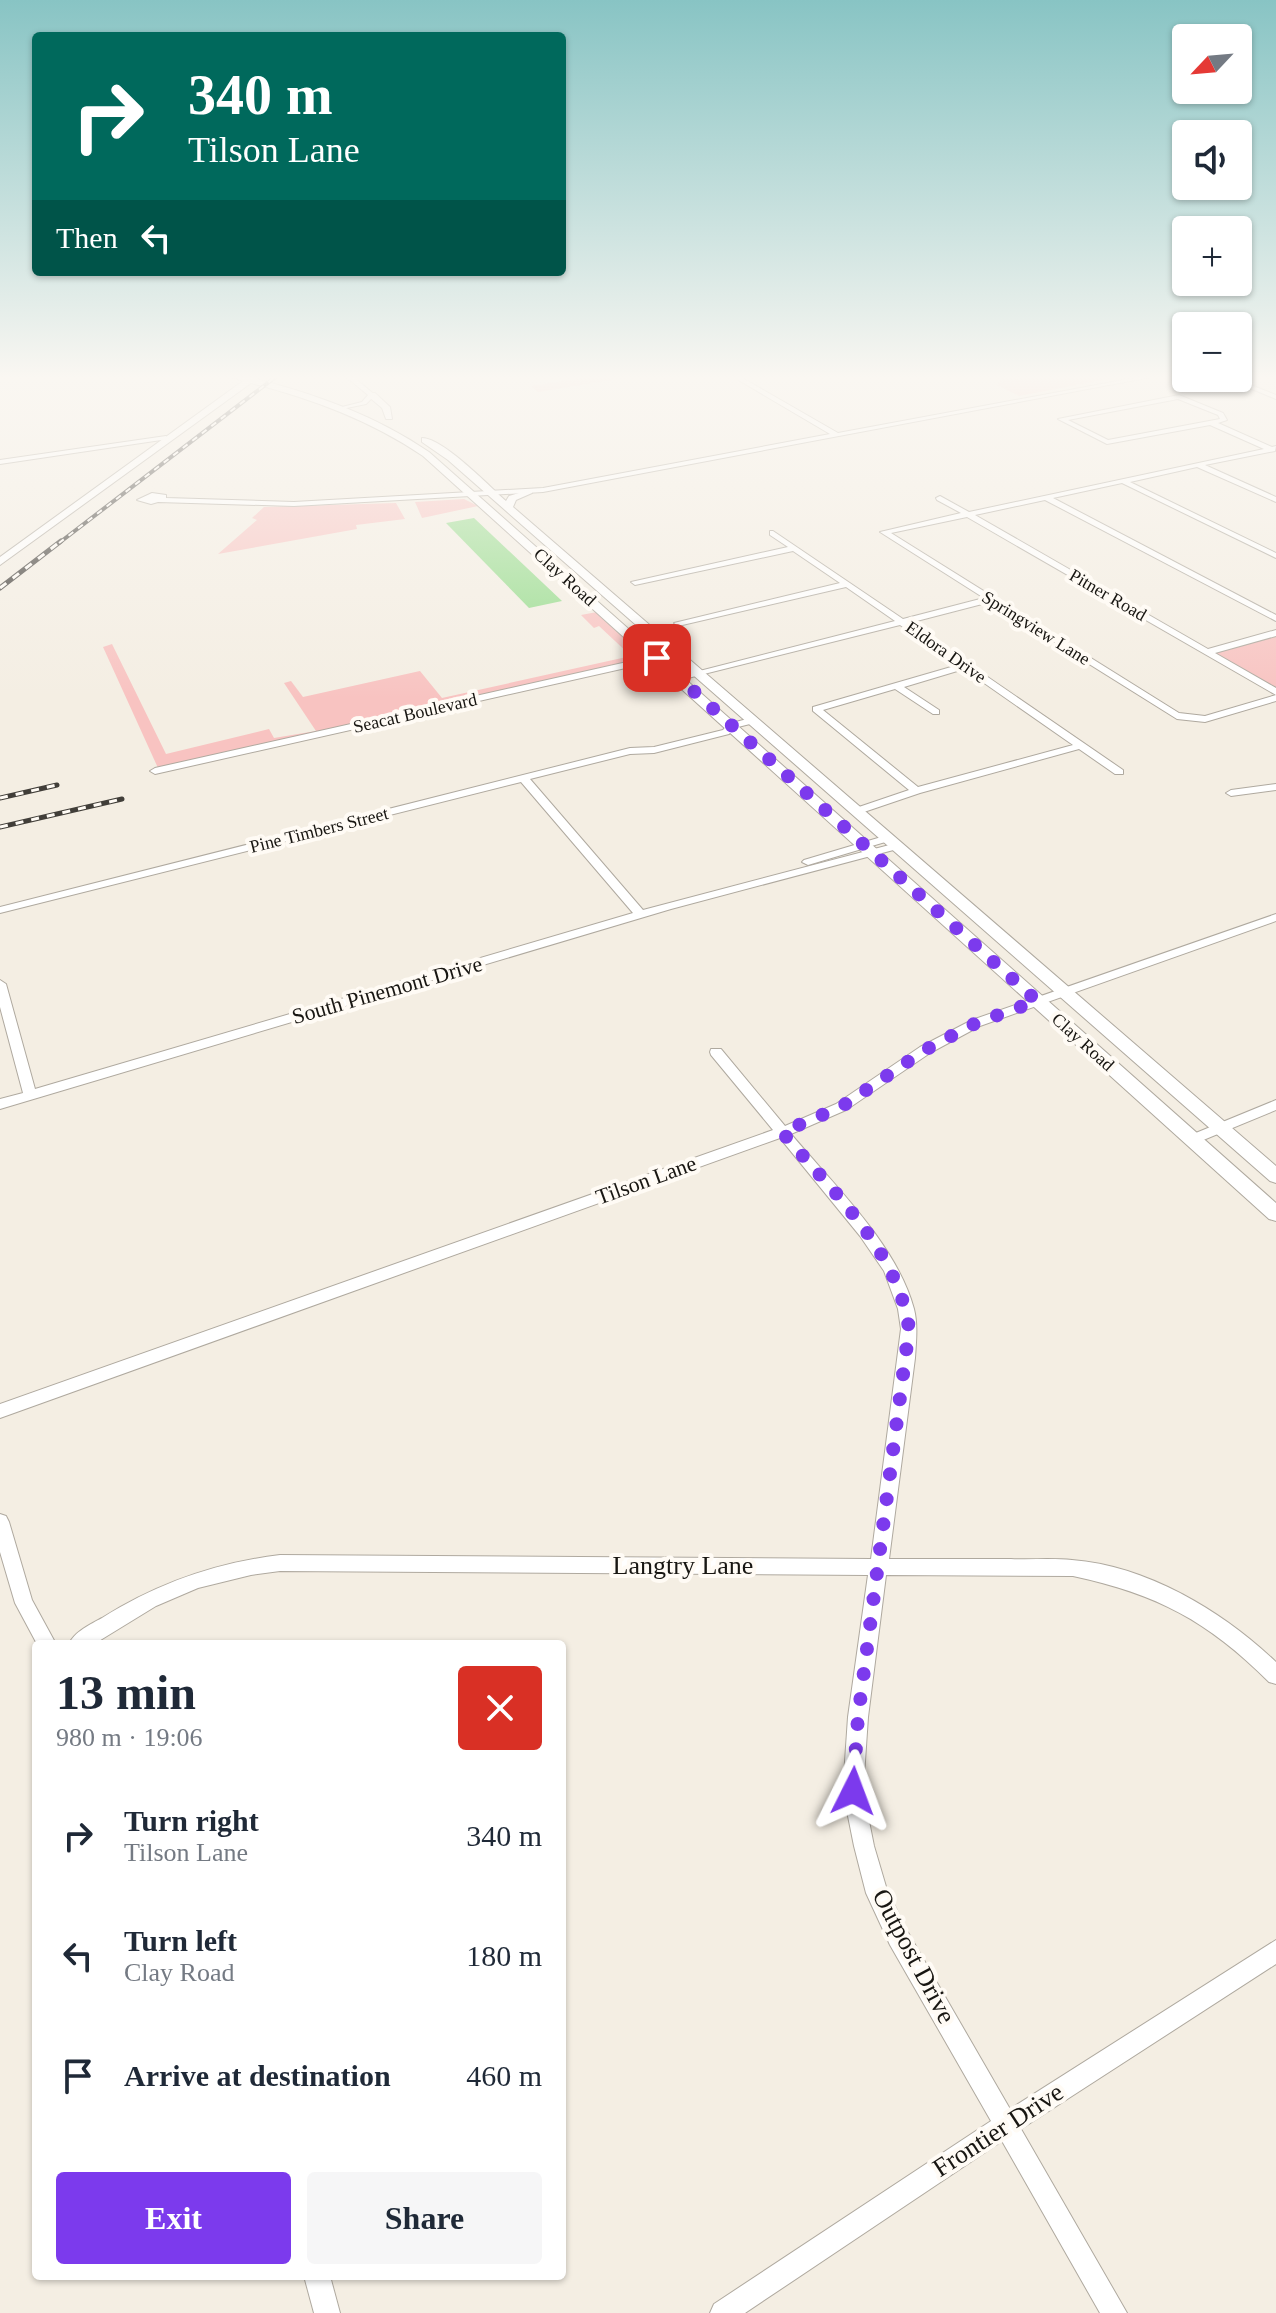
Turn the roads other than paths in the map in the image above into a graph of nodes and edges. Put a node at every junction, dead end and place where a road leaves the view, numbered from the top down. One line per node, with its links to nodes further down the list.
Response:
1 (106, 483): 23 (main road)
2 (459, 483): 11 (main road, Clay Road)
3 (480, 483): 9 (main road, Clay Road)
4 (562, 483): 9 (street)
5 (566, 483): 10 (street)
6 (1114, 483): 12 (street)
7 (1127, 483): 22 (street)
8 (1239, 483): 15 (street)
9 (489, 491): 10 (street); 11 (street); 16 (main road, Clay Road)
10 (529, 491): 16 (main road)
11 (470, 492): 14 (street); 20 (main road, Clay Road)
12 (1046, 497): 17 (street); 29 (street)
13 (940, 498): 17 (street, Pitner Road)
14 (161, 500)
15 (1276, 500)
16 (508, 508): 19 (main road, Clay Road)
17 (967, 514): 26 (street, Springview Lane); 33 (street, Pitner Road)
18 (773, 533): 21 (street, Eldora Drive)
19 (542, 538): 20 (main road); 27 (main road, Clay Road)
20 (525, 541): 28 (main road, Clay Road)
21 (794, 548): 24 (street); 25 (street, Eldora Drive)
22 (1276, 556)
23 (0, 562)
24 (635, 582)
25 (848, 584): 30 (street, Eldora Drive); 31 (street)
26 (991, 599): 30 (street); 41 (street, Springview Lane)
27 (616, 601): 28 (main road); 34 (main road, Clay Road)
28 (597, 606): 35 (main road, Clay Road)
29 (1276, 618)
30 (903, 621): 36 (street, Eldora Drive); 37 (street)
31 (678, 623)
32 (1276, 633): 33 (street)
33 (1207, 652): 40 (street, Pitner Road)
34 (676, 654): 35 (street, Seacat Boulevard); 37 (main road, Clay Road)
35 (657, 658): 38 (main road, Clay Road); 46 (street, Seacat Boulevard)
36 (966, 666): 39 (street); 45 (street, Eldora Drive)
37 (699, 674): 38 (street); 43 (main road, Clay Road)
38 (679, 679): 44 (main road, Clay Road)
39 (896, 686): 42 (street); 50 (street)
40 (1276, 692)
41 (1276, 698)
42 (936, 712)
43 (751, 721): 44 (street, Pine Timbers Street); 52 (main road, Clay Road)
44 (731, 726): 48 (street, Pine Timbers Street); 54 (main road, Clay Road)
45 (1079, 746): 47 (street, Eldora Drive); 50 (street)
46 (155, 771)
47 (1119, 772)
48 (523, 778): 55 (street, Pine Timbers Street); 56 (street)
49 (1276, 787): 51 (street)
50 (916, 791): 52 (street)
51 (1231, 793)
52 (857, 811): 53 (main road, Clay Road)
53 (892, 842): 54 (street, South Pinemont Drive); 59 (main road, Clay Road)
54 (868, 849): 56 (street, South Pinemont Drive); 60 (main road, Clay Road)
55 (0, 910)
56 (641, 915): 62 (street, South Pinemont Drive)
57 (1276, 917): 59 (street, Tilson Lane)
58 (0, 984): 62 (street)
59 (1066, 992): 60 (street, Tilson Lane); 65 (main road, Clay Road)
60 (1037, 1001): 66 (street, Tilson Lane); 67 (main road, Clay Road)
61 (716, 1052): 66 (street, Outpost Drive)
62 (30, 1095): 63 (street, South Pinemont Drive)
63 (0, 1104)
64 (1276, 1105): 65 (street)
65 (1221, 1128): 67 (street); 68 (main road, Clay Road)
66 (782, 1132): 70 (street, Tilson Lane); 72 (street, Outpost Drive)
67 (1191, 1140): 69 (main road, Clay Road)
68 (1276, 1176)
69 (1276, 1214)
70 (0, 1411)
71 (0, 1522): 73 (street)
72 (880, 1565): 74 (street, Langtry Lane); 75 (street, Langtry Lane); 77 (street, Outpost Drive)
73 (45, 1640)
74 (84, 1640)
75 (1276, 1675)
76 (1276, 1951): 77 (street, Frontier Drive)
77 (1007, 2124): 80 (street, Frontier Drive); 81 (street, Outpost Drive)
78 (318, 2280): 79 (street)
79 (327, 2313)
80 (723, 2313)
81 (1114, 2313)

